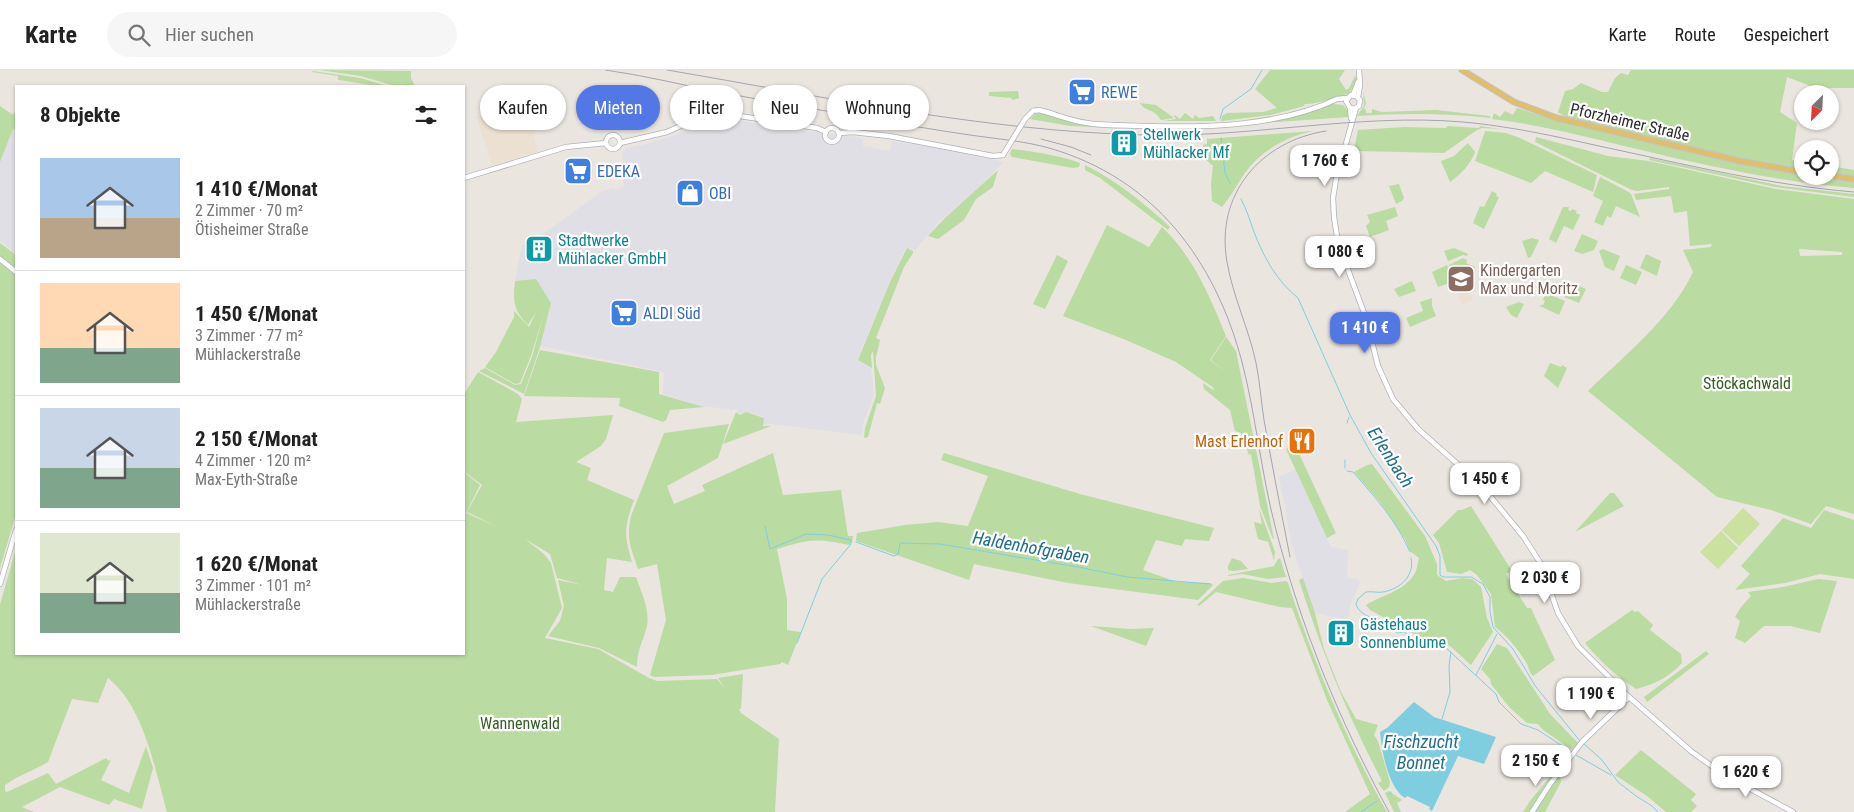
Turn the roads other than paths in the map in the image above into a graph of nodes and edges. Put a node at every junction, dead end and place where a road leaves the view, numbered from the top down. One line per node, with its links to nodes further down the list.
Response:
1 (1359, 70): 3 (street)
2 (1462, 70): 12 (main road, Pforzheimer Straße)
3 (1355, 96): 4 (street); 6 (street)
4 (1347, 100): 5 (street); 9 (street, bridge)
5 (1350, 108): 6 (street); 7 (street)
6 (1356, 108): 7 (street)
7 (1351, 119): 20 (street)
8 (826, 132): 9 (street); 9 (street); 11 (street)
9 (839, 133)
10 (606, 143): 11 (street); 11 (street); 14 (street)
11 (620, 143)
12 (1794, 171)
13 (1839, 177): 15 (main road)
14 (465, 178)
15 (1854, 178)
16 (0, 259): 17 (street)
17 (15, 271)
18 (15, 533): 19 (street)
19 (0, 584)
20 (1628, 697): 21 (street); 22 (street)
21 (1532, 812)
22 (1794, 812)

